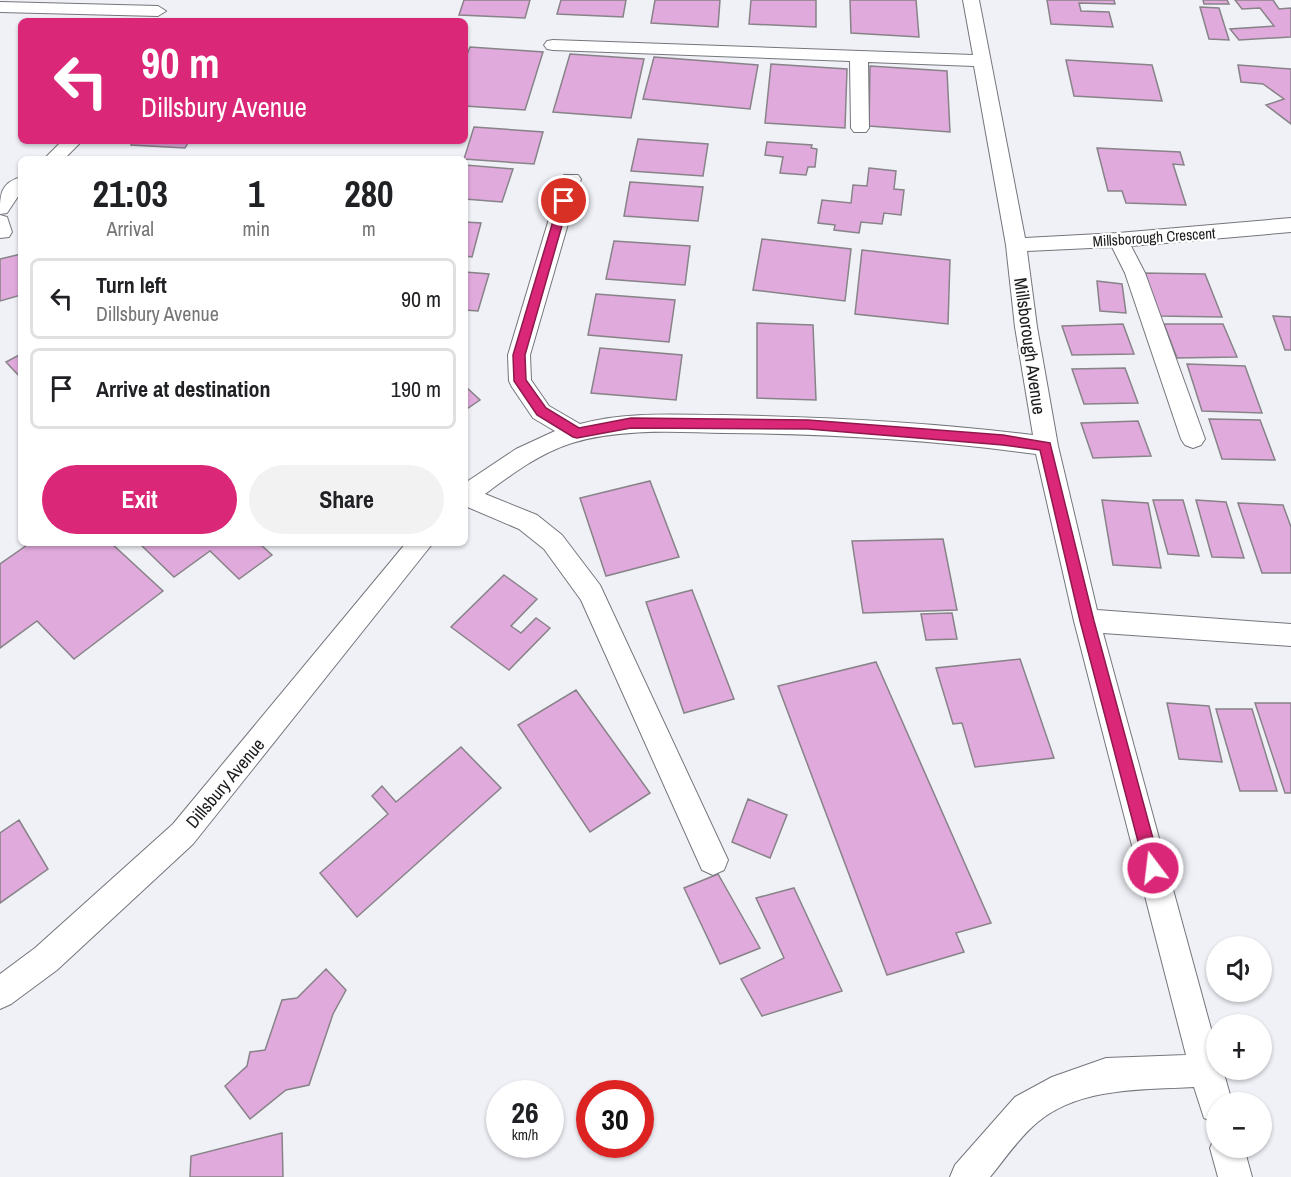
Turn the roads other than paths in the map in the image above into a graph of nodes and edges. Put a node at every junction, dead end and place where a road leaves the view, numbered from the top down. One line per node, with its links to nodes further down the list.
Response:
1 (971, 0): 6 (street, Millsborough Avenue)
2 (0, 7): 3 (street)
3 (159, 11)
4 (553, 45): 5 (street)
5 (859, 56): 6 (street); 7 (street)
6 (982, 61): 15 (street, Millsborough Avenue)
7 (860, 128)
8 (70, 144): 9 (street)
9 (56, 156)
10 (570, 179): 16 (street)
11 (18, 185): 12 (street)
12 (0, 208)
13 (1291, 225): 14 (street, Millsborough Crescent)
14 (1118, 240): 15 (street, Millsborough Crescent); 17 (street)
15 (1016, 245): 18 (street, Millsborough Avenue)
16 (577, 434): 18 (street); 19 (street)
17 (1193, 439)
18 (1046, 446): 22 (street, Millsborough Avenue)
19 (468, 494)
20 (468, 497): 24 (street)
21 (419, 546): 25 (street, Dillsbury Avenue)
22 (1087, 621): 23 (street); 26 (street, Millsborough Avenue)
23 (1291, 635)
24 (713, 860)
25 (0, 993)
26 (1206, 1066)
27 (1206, 1070): 29 (street)
28 (1230, 1158): 30 (street)
29 (967, 1177)
30 (1235, 1177)

